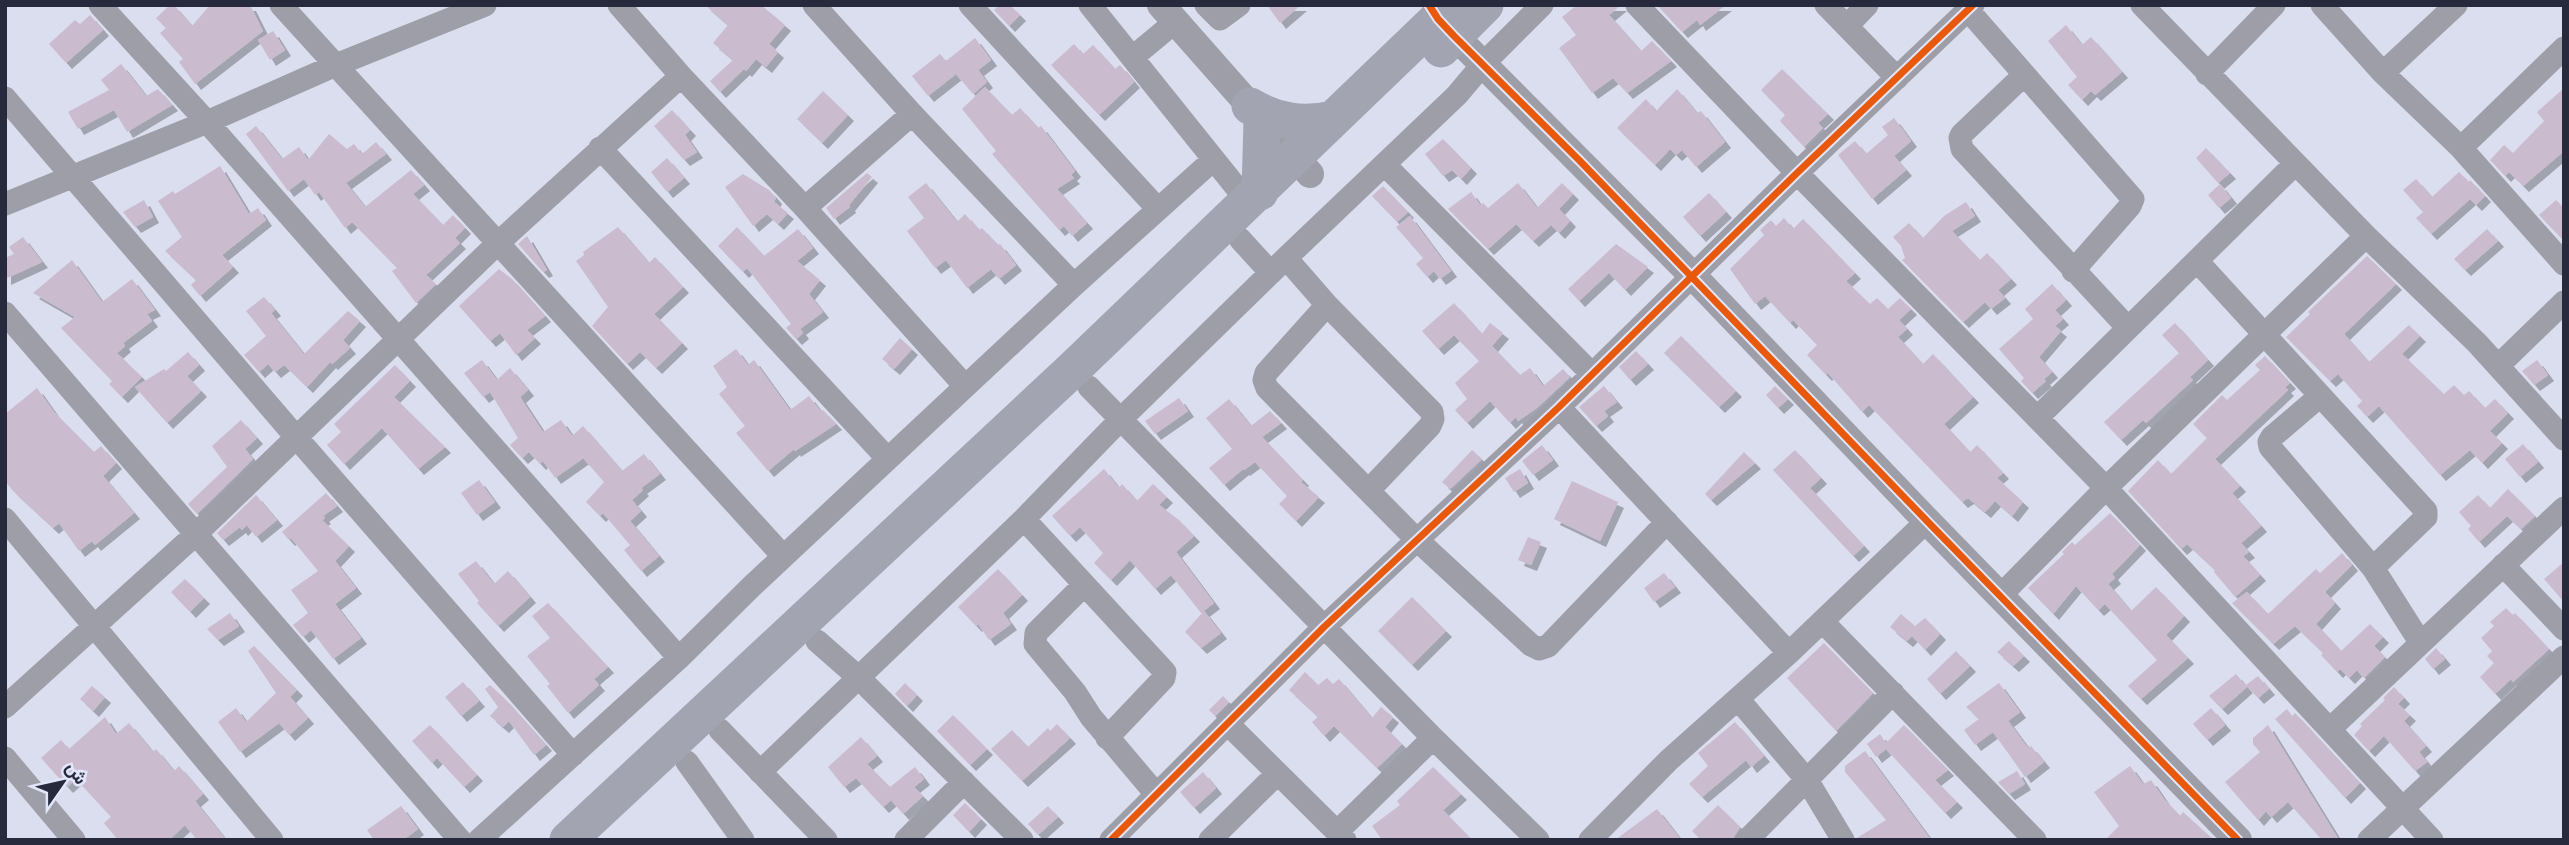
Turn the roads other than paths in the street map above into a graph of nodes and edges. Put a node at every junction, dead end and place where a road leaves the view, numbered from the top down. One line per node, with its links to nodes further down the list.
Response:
1 (100, 5): 36 (street)
2 (281, 5): 26 (street)
3 (619, 5): 30 (street)
4 (814, 5): 34 (street)
5 (970, 5): 48 (street)
6 (1090, 5): 24 (street)
7 (1206, 5): 8 (street)
8 (1239, 5)
9 (1485, 5): 21 (highway)
10 (1542, 5): 25 (street)
11 (1637, 5): 43 (street)
12 (1826, 5): 22 (street)
13 (1867, 5): 22 (street)
14 (2142, 5): 28 (street)
15 (2274, 5): 28 (street)
16 (2322, 5): 27 (street)
17 (2456, 5): 27 (street)
18 (474, 7): 26 (street)
19 (1970, 8): 29 (street); 31 (street)
20 (1168, 14): 24 (street); 33 (street)
21 (1443, 16): 25 (street); 35 (highway); 42 (highway)
22 (1847, 26): 31 (street)
23 (2564, 48): 38 (street)
24 (1133, 57): 39 (street)
25 (1483, 64): 40 (street); 56 (street)
26 (336, 65): 36 (street); 51 (street)
27 (2383, 73): 38 (street)
28 (2207, 74): 41 (street)
29 (2023, 75): 55 (street); 55 (street)
30 (681, 76): 37 (street); 47 (street)
31 (1898, 78): 43 (street)
32 (5, 99): 44 (street)
33 (1256, 113): 35 (highway); 42 (street); 45 (highway)
34 (912, 114): 47 (street); 57 (street)
35 (1333, 119): 42 (highway)
36 (207, 122): 44 (street); 63 (street)
37 (600, 148): 51 (street); 74 (street)
38 (2461, 148): 53 (street)
39 (1213, 160): 45 (street); 48 (street)
40 (1385, 164): 54 (street); 65 (street)
41 (2295, 164): 49 (street); 52 (street)
42 (1302, 165): 45 (highway); 50 (highway)
43 (1797, 173): 56 (street); 70 (street)
44 (71, 176): 46 (street); 72 (street)
45 (1254, 197): 123 (highway)
46 (5, 204)
47 (805, 208): 66 (street)
48 (1158, 209): 57 (street)
49 (2366, 236): 62 (street); 64 (street)
50 (1240, 239): 54 (street); 67 (highway)
51 (498, 243): 63 (street); 84 (street)
52 (2198, 262): 61 (street); 62 (street)
53 (2564, 264)
54 (1278, 265): 59 (street); 71 (street)
55 (2073, 271): 61 (street)
56 (1693, 276): 65 (street); 80 (street)
57 (1074, 285): 66 (street)
58 (2564, 302): 64 (street)
59 (1327, 305): 76 (street); 76 (street)
60 (5, 313): 82 (street)
61 (2128, 328): 70 (street)
62 (2266, 335): 68 (street); 75 (street)
63 (398, 338): 72 (street); 97 (street)
64 (2498, 366): 73 (street)
65 (1592, 374): 69 (street)
66 (965, 386): 74 (street)
67 (1089, 387): 71 (street); 93 (highway)
68 (2320, 396): 86 (street); 86 (street)
69 (1559, 407): 81 (street); 83 (street)
70 (2037, 418): 75 (street)
71 (1121, 419): 79 (street); 91 (street)
72 (296, 438): 82 (street); 107 (street)
73 (2564, 439)
74 (887, 458): 84 (street)
75 (2106, 488): 88 (street); 103 (street)
76 (1370, 490): 83 (street)
77 (2564, 508): 85 (street)
78 (5, 519): 90 (street)
79 (1024, 519): 87 (street); 98 (street)
80 (1927, 521): 88 (street); 89 (street)
81 (1667, 522): 83 (street); 95 (street)
82 (196, 534): 90 (street); 121 (street)
83 (1416, 539): 91 (street)
84 (783, 556): 97 (street)
85 (2503, 565): 92 (street); 94 (street)
86 (2373, 568): 94 (street)
87 (1084, 585): 105 (street); 105 (street)
88 (2001, 595): 117 (street)
89 (1823, 622): 95 (street); 99 (street)
90 (94, 626): 101 (street); 120 (street)
91 (1324, 627): 102 (street); 106 (street)
92 (2564, 629)
93 (817, 641): 98 (street); 104 (highway)
94 (2420, 642): 103 (street)
95 (1789, 653): 100 (street)
96 (2564, 657): 115 (street)
97 (679, 658): 107 (street)
98 (858, 677): 110 (street); 113 (street)
99 (1892, 693): 112 (street); 134 (street)
100 (1738, 699): 112 (street); 132 (street)
101 (5, 707)
102 (1228, 724): 111 (street); 114 (street)
103 (2330, 729): 115 (street)
104 (720, 730): 109 (highway); 110 (street)
105 (1107, 737): 114 (street)
106 (1433, 738): 116 (street); 131 (street)
107 (573, 755): 122 (street)
108 (5, 758): 119 (street)
109 (687, 762): 124 (highway); 125 (street)
110 (760, 772): 126 (street)
111 (1277, 774): 116 (street); 130 (street)
112 (1807, 780): 118 (street); 133 (street)
113 (964, 782): 127 (street); 128 (street)
114 (1156, 794): 129 (street)
115 (2402, 808): 135 (street); 136 (street)
116 (1341, 836)
117 (2229, 837)
118 (1841, 839)
119 (74, 840)
120 (272, 840)
121 (460, 840)
122 (479, 840)
123 (568, 840)
124 (603, 840)
125 (743, 840)
126 (826, 840)
127 (906, 840)
128 (1022, 840)
129 (1111, 840)
130 (1210, 840)
131 (1538, 840)
132 (1591, 840)
133 (1747, 840)
134 (2035, 840)
135 (2369, 840)
136 (2432, 840)

